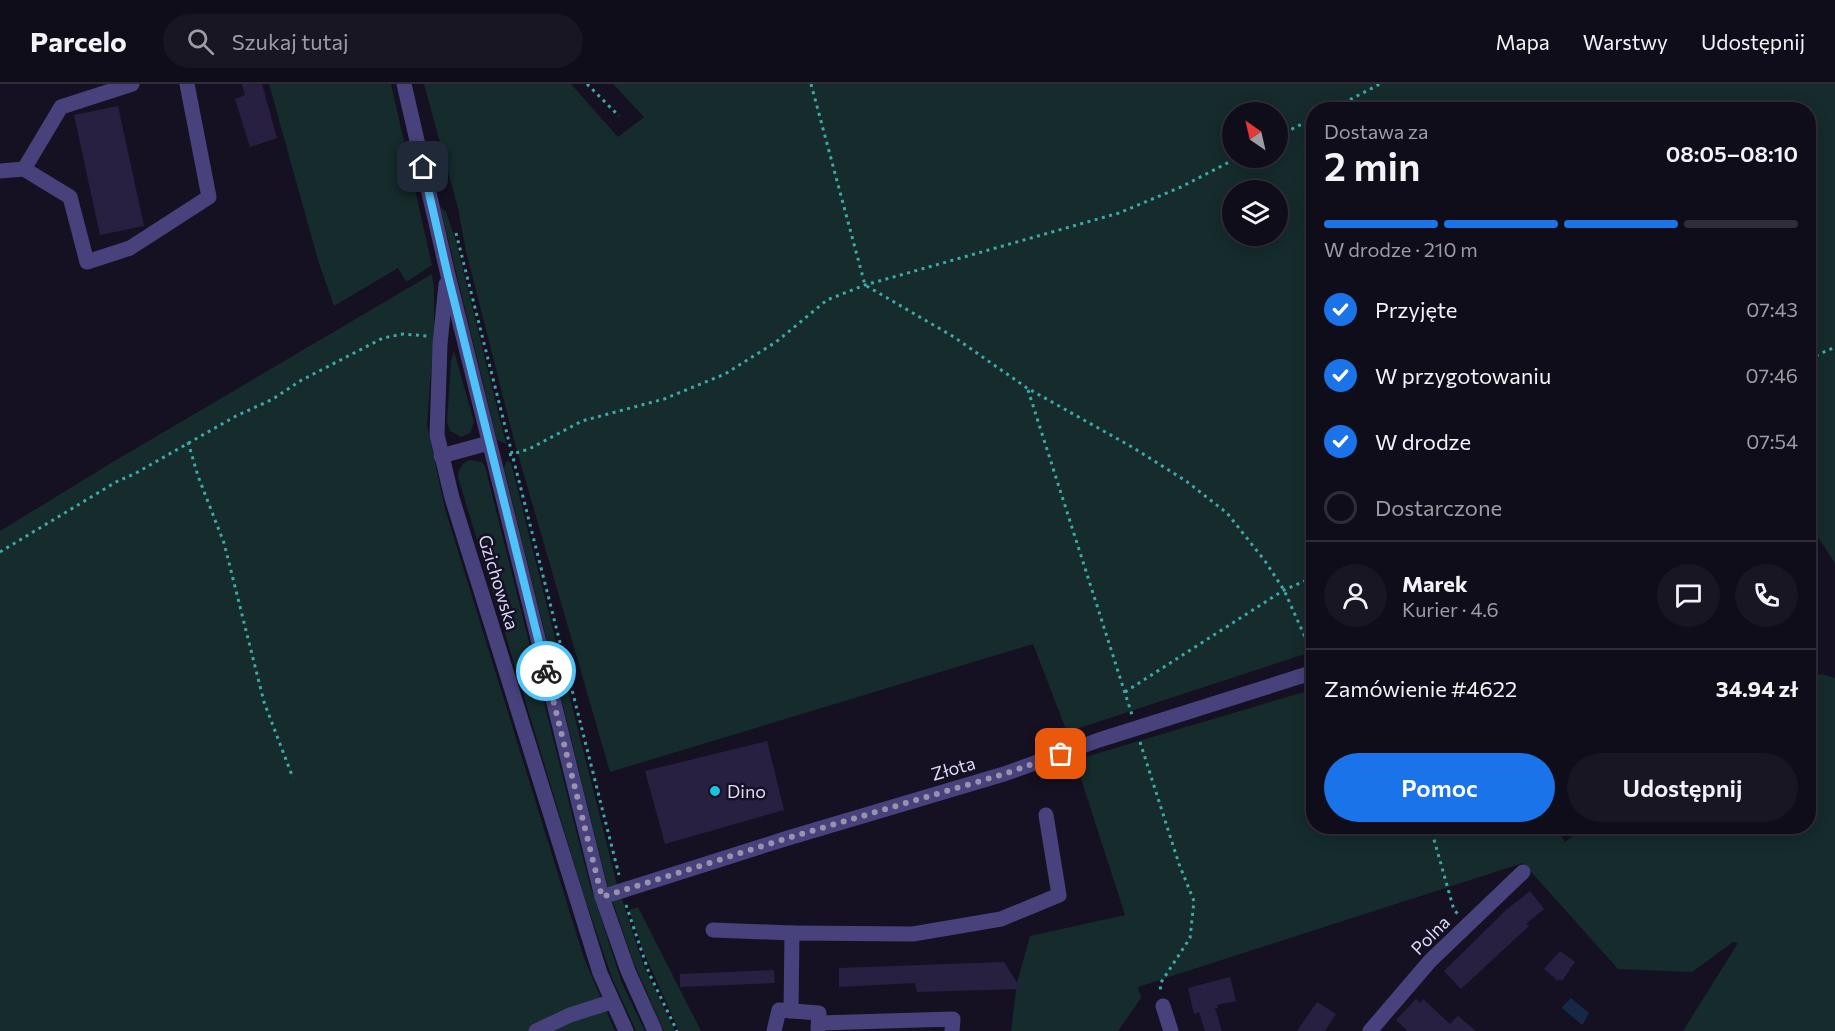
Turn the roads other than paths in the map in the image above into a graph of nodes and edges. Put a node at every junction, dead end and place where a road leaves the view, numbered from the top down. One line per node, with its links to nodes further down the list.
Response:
1 (132, 84): 4 (street)
2 (187, 84): 4 (street)
3 (404, 84): 6 (street, Gzichowska)
4 (24, 169): 5 (street)
5 (0, 171)
6 (447, 272): 7 (street, Gzichowska); 8 (street, Gzichowska)
7 (491, 450): 8 (street); 12 (street, Gzichowska)
8 (441, 456): 15 (street, Gzichowska)
9 (1306, 675): 12 (street, Złota)
10 (1047, 815): 14 (street)
11 (1523, 872): 25 (street, Polna)
12 (602, 897): 21 (street, Gzichowska)
13 (713, 930): 14 (street)
14 (792, 933): 17 (street)
15 (611, 1002): 19 (street); 20 (street, Gzichowska)
16 (1163, 1006): 24 (street)
17 (791, 1011): 18 (street); 22 (street)
18 (819, 1027): 23 (street)
19 (536, 1031)
20 (626, 1031)
21 (656, 1031)
22 (774, 1031)
23 (952, 1031)
24 (1171, 1031)
25 (1370, 1031)

